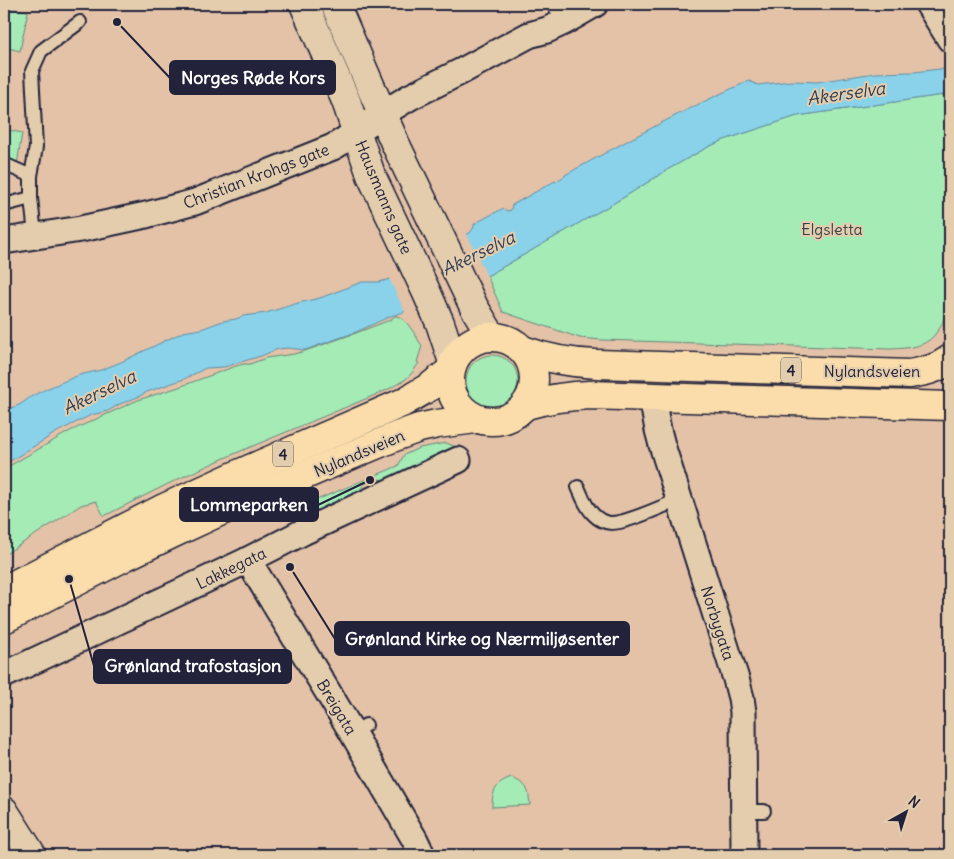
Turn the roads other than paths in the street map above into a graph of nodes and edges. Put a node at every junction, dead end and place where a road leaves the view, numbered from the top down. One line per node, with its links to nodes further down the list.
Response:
1 (304, 4): 9 (main road, Hausmanns gate)
2 (335, 4): 8 (main road, Hausmanns gate)
3 (595, 4): 5 (street, Christian Krohgs gate)
4 (928, 4): 7 (street)
5 (559, 13): 8 (street, Christian Krohgs gate)
6 (80, 22): 11 (lane)
7 (950, 40)
8 (382, 114): 9 (street, Christian Krohgs gate); 16 (main road, Hausmanns gate)
9 (356, 132): 14 (street, Christian Krohgs gate); 18 (main road, Hausmanns gate)
10 (4, 164): 11 (lane)
11 (31, 176): 12 (lane)
12 (31, 198): 13 (lane); 14 (lane)
13 (4, 205)
14 (34, 235): 15 (street, Christian Krohgs gate)
15 (4, 241)
16 (492, 337): 17 (main road, Nylandsveien); 18 (main road, Nylandsveien)
17 (522, 350): 19 (main road, Nylandsveien / 4); 21 (main road)
18 (452, 366): 23 (main road); 27 (main road, Nylandsveien / 4)
19 (945, 369)
20 (652, 397): 21 (main road, Nylandsveien / 4); 22 (main road, Nylandsveien / 4); 26 (street, Norbygata)
21 (526, 405): 23 (main road, Nylandsveien)
22 (950, 406)
23 (476, 419): 27 (main road, Nylandsveien / 4)
24 (458, 460): 28 (street, Lakkegata)
25 (578, 487): 26 (lane)
26 (679, 500): 35 (street, Norbygata)
27 (118, 545): 29 (main road, Nylandsveien / 4); 30 (main road, Nylandsveien / 4)
28 (248, 560): 31 (street, Lakkegata); 34 (street, Breigata)
29 (4, 590)
30 (4, 618)
31 (4, 675)
32 (4, 811): 33 (main road)
33 (32, 855)
34 (422, 855)
35 (744, 855)

